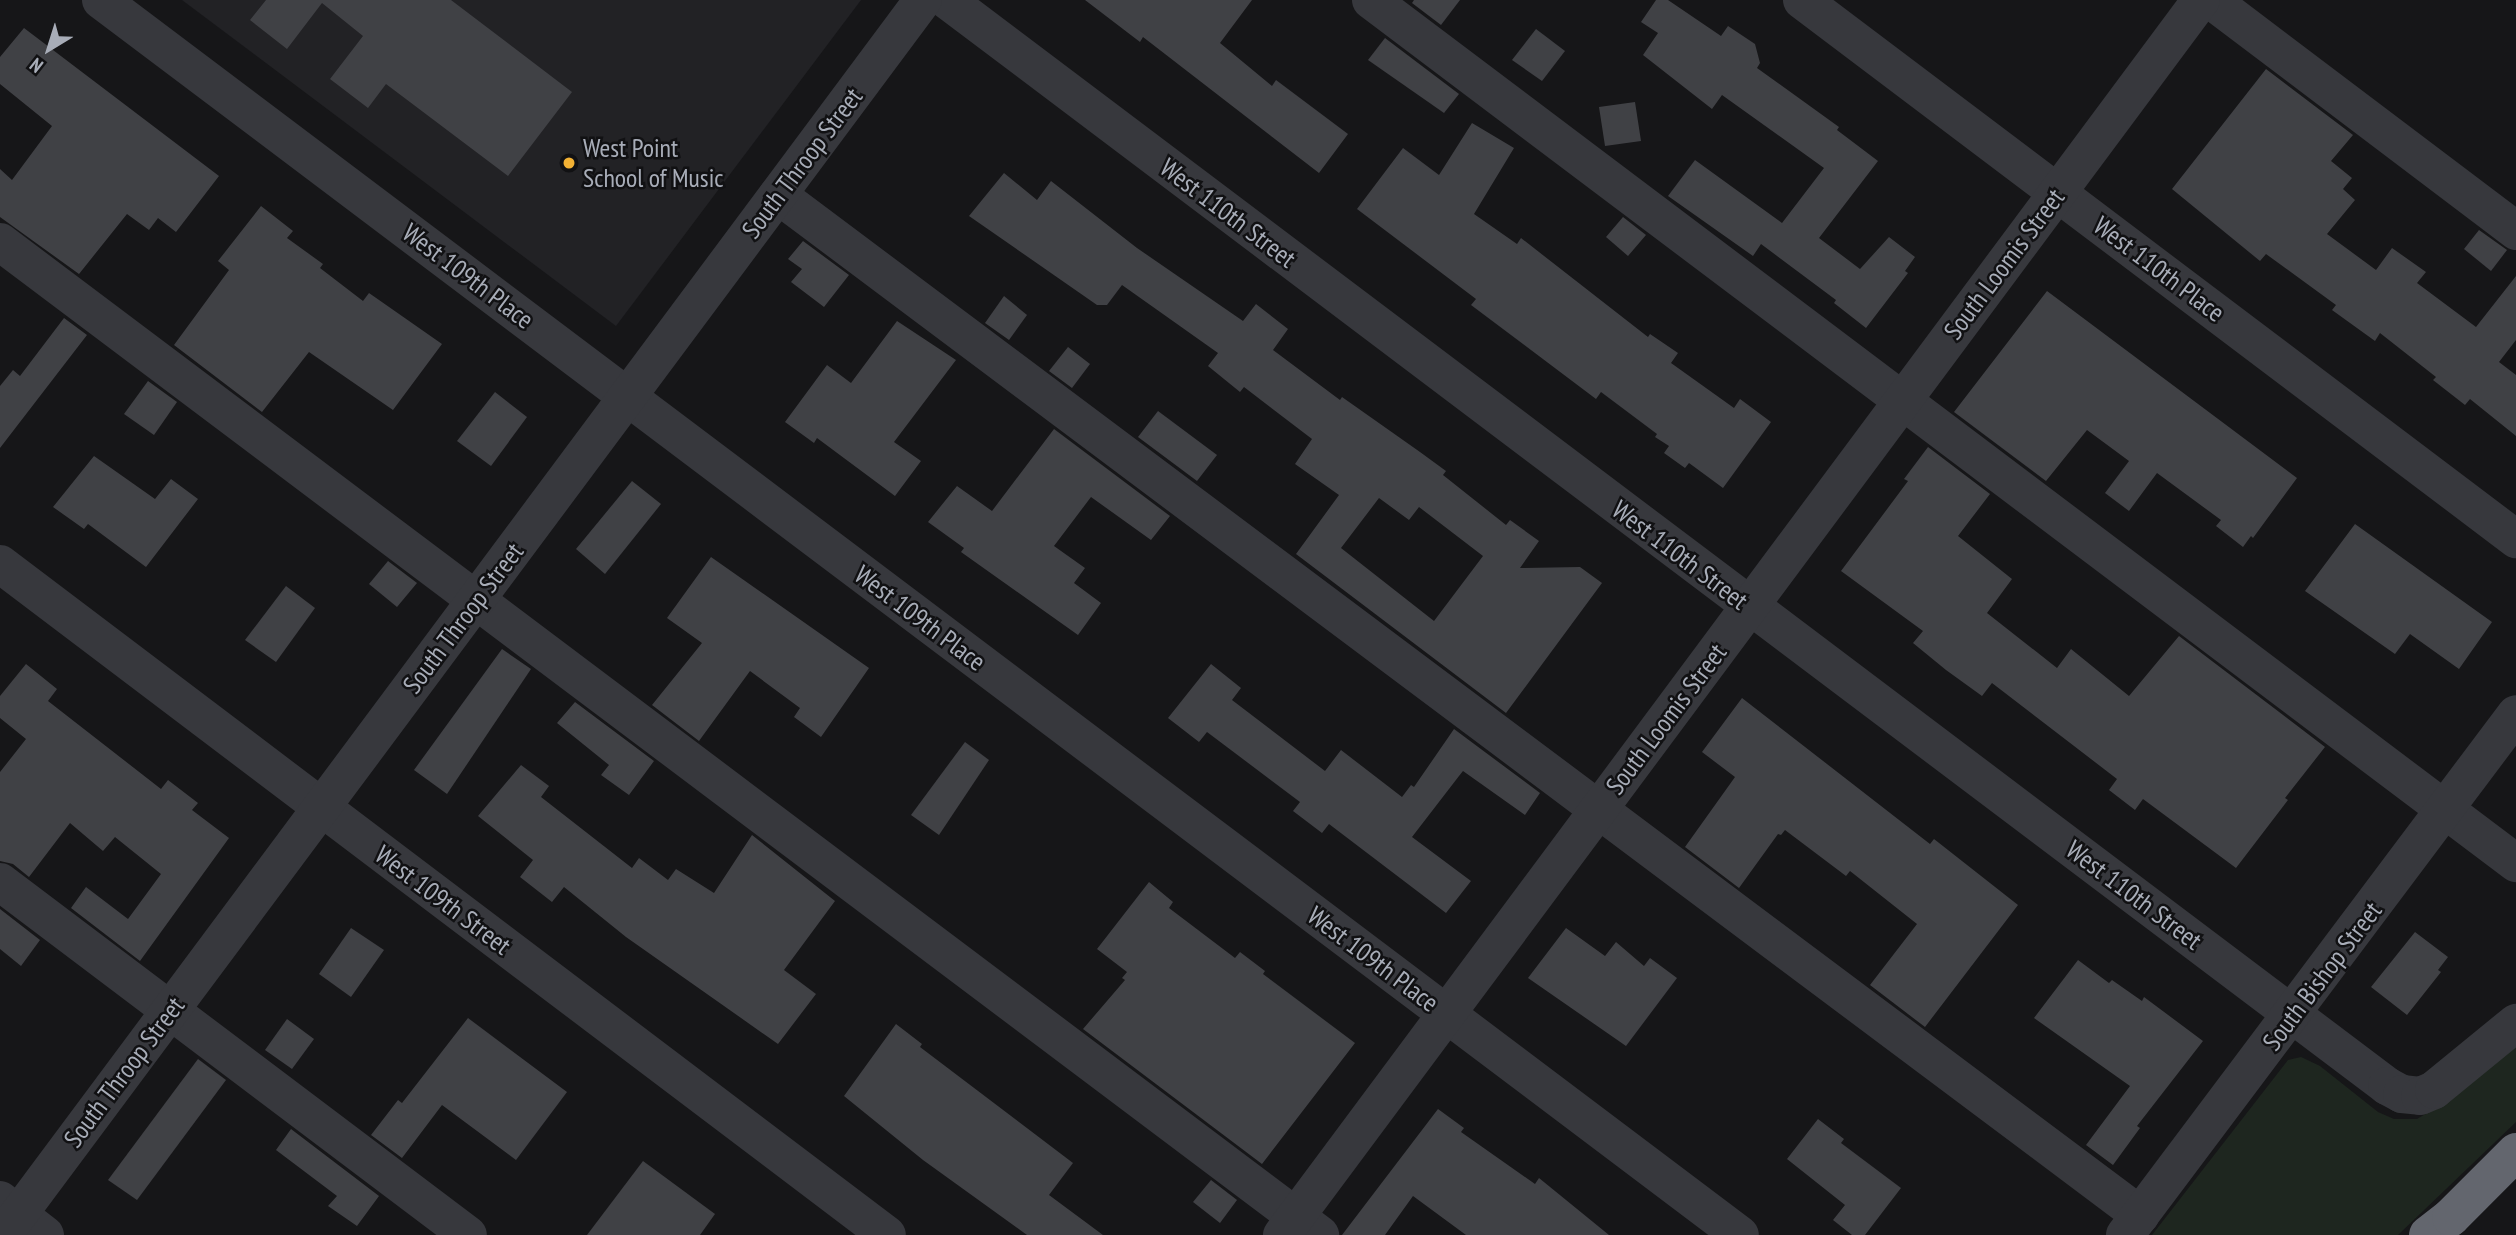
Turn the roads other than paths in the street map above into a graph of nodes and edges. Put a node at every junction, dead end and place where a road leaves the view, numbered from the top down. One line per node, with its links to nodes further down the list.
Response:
1 (101, 0): 12 (street, West 109th Place)
2 (923, 0): 9 (street, South Throop Street)
3 (947, 0): 17 (street, West 110th Street)
4 (1371, 0): 13 (street)
5 (1802, 0): 8 (street, West 110th Place)
6 (2201, 0): 8 (street, South Loomis Street)
7 (2211, 0): 10 (street)
8 (2057, 193): 13 (street, South Loomis Street); 14 (street, West 110th Place)
9 (778, 195): 12 (street, South Throop Street); 20 (street)
10 (2516, 231)
11 (0, 242): 16 (street)
12 (628, 397): 16 (street, South Throop Street); 25 (street, West 109th Place)
13 (1903, 400): 17 (street, South Loomis Street); 21 (street)
14 (2516, 539)
15 (0, 564): 19 (street, West 109th Street)
16 (476, 600): 19 (street, South Throop Street); 31 (street)
17 (1749, 607): 20 (street, South Loomis Street); 26 (street, West 110th Street)
18 (2516, 714): 21 (street, South Bishop Street)
19 (322, 808): 24 (street, South Throop Street); 33 (street, West 109th Street)
20 (1599, 809): 25 (street, South Loomis Street); 30 (street)
21 (2445, 809): 22 (street); 26 (street, South Bishop Street)
22 (2516, 863)
23 (0, 882): 24 (street)
24 (171, 1010): 29 (street, South Throop Street); 32 (street)
25 (1446, 1014): 31 (street, South Loomis Street); 34 (street, West 109th Place)
26 (2293, 1015): 27 (street, West 110th Street); 30 (street, South Bishop Street)
27 (2516, 1023)
28 (2516, 1152): 35 (highway)
29 (17, 1221)
30 (2133, 1225)
31 (1299, 1229)
32 (468, 1235)
33 (887, 1235)
34 (1740, 1235)
35 (2428, 1235)

